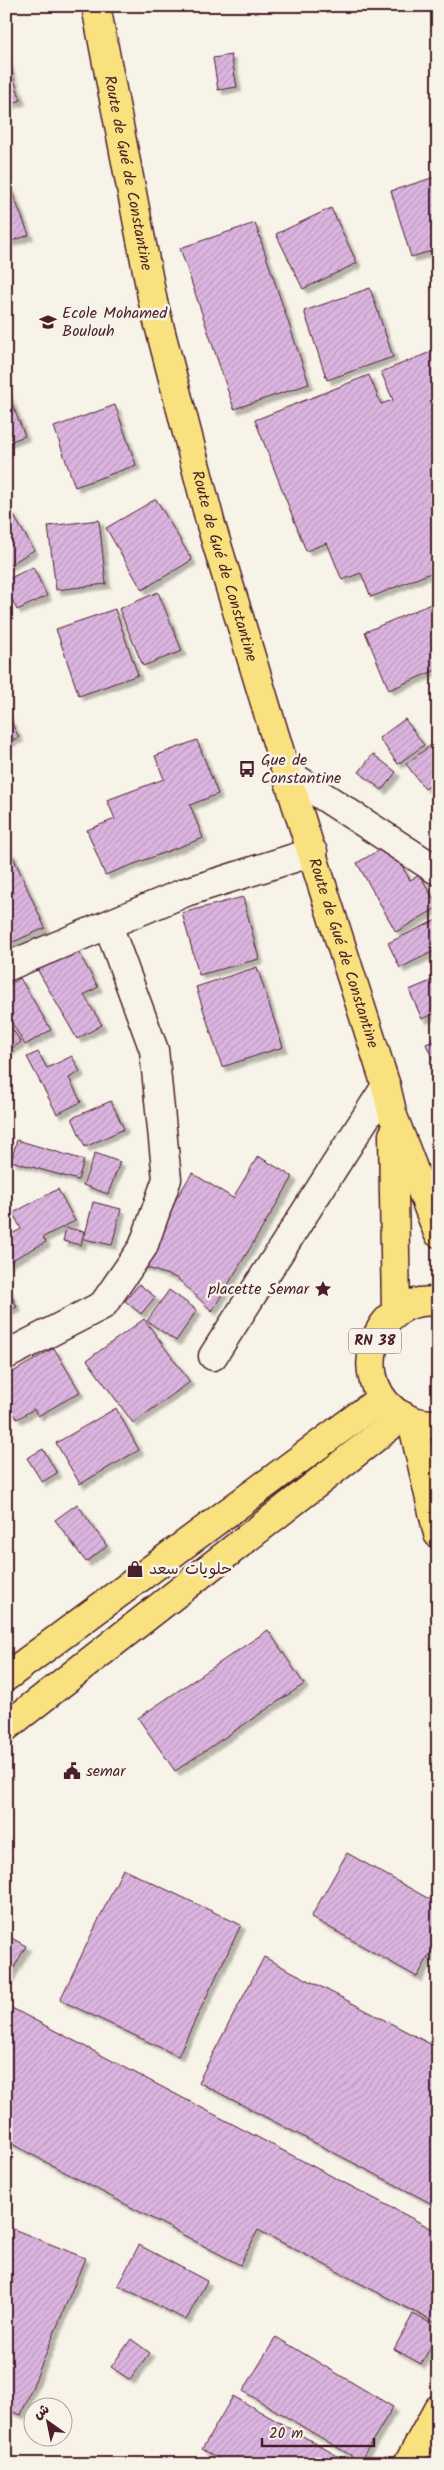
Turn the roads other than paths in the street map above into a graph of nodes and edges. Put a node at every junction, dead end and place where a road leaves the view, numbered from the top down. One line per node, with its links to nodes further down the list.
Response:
1 (96, 6): 2 (main road, Route de Gué de Constantine)
2 (286, 772): 3 (main road, Route de Gué de Constantine); 4 (street)
3 (313, 852): 5 (street); 7 (main road, Route de Gué de Constantine)
4 (438, 871)
5 (108, 925): 6 (street); 12 (street)
6 (6, 967)
7 (386, 1086): 8 (main road, Route de Gué de Constantine); 13 (street)
8 (392, 1116): 9 (main road, Route de Gué de Constantine); 11 (main road, Route de Gué de Constantine)
9 (438, 1233)
10 (438, 1302): 11 (main road, RN 38)
11 (396, 1312): 14 (main road, RN 38)
12 (6, 1355)
13 (213, 1356)
14 (382, 1398): 15 (main road, RN 38); 17 (main road)
15 (418, 1420): 16 (main road); 18 (main road)
16 (438, 1534)
17 (6, 1677)
18 (6, 1726)
19 (438, 2409): 20 (main road)
20 (408, 2464)

